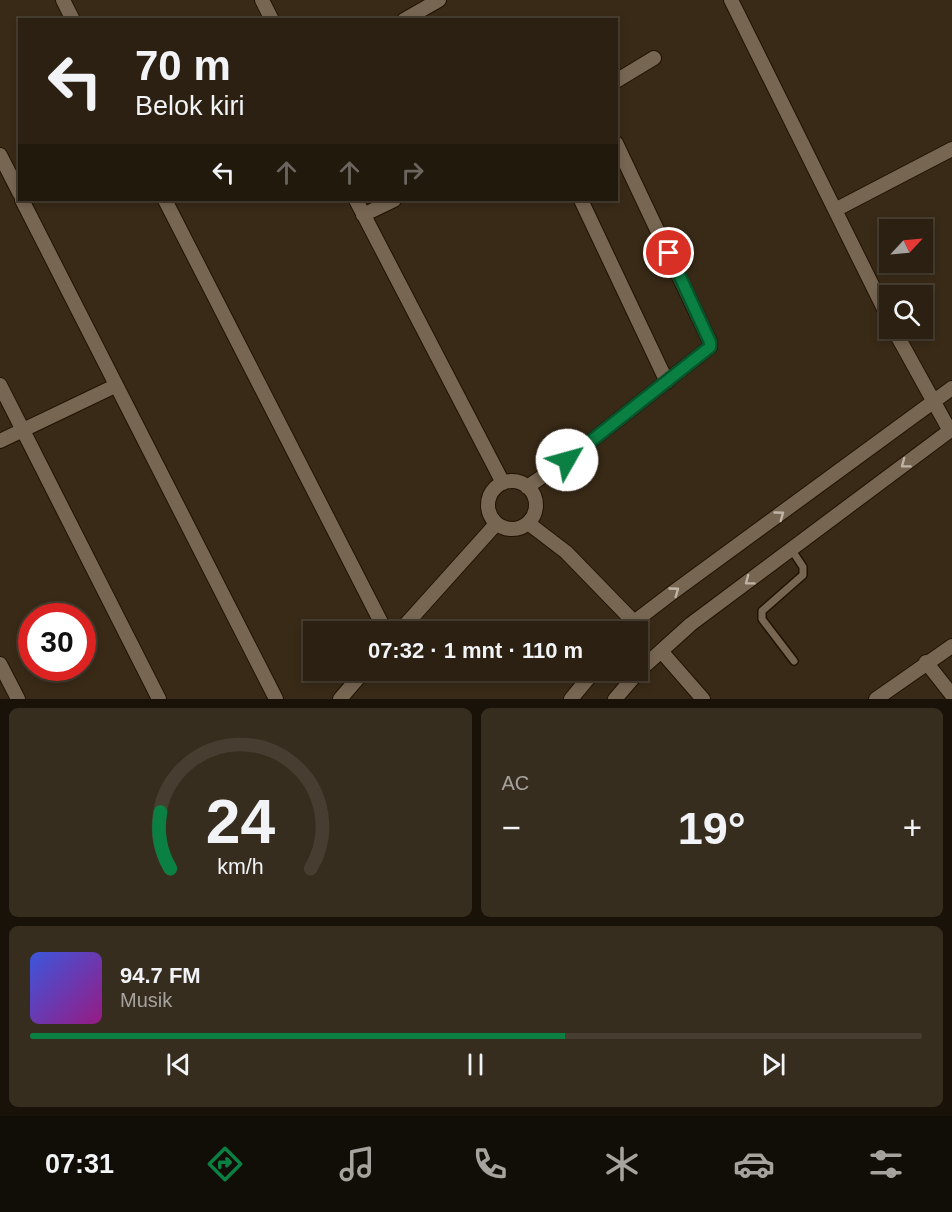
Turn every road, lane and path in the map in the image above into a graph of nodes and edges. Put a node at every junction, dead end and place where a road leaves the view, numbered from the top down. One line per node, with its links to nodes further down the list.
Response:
1 (63, 0): 5 (street)
2 (262, 0): 6 (street)
3 (439, 0): 7 (street)
4 (731, 0): 19 (street)
5 (72, 18)
6 (271, 18)
7 (408, 18)
8 (654, 58): 9 (street)
9 (618, 80)
10 (618, 147): 23 (street)
11 (952, 149): 19 (street)
12 (0, 154): 13 (street)
13 (18, 190)
14 (22, 201): 25 (street)
15 (166, 201): 36 (street)
16 (356, 201): 20 (street)
17 (392, 201): 20 (street)
18 (581, 201): 23 (street)
19 (835, 210): 21 (street)
20 (363, 215): 31 (street)
21 (879, 299)
22 (899, 339): 27 (street)
23 (667, 382): 32 (street)
24 (0, 385): 28 (street)
25 (115, 386): 28 (street); 52 (street)
26 (952, 388): 27 (street)
27 (933, 403): 29 (street); 39 (street, one-way to 27)
28 (22, 430): 30 (street); 51 (street)
29 (951, 430): 35 (street, one-way to 35)
30 (0, 441)
31 (503, 483): 32 (street); 34 (street)
32 (527, 487): 33 (street)
33 (528, 523): 34 (street); 38 (street)
34 (496, 524): 37 (street)
35 (791, 549): 41 (street, one-way to 41); 42 (lane)
36 (380, 621)
37 (409, 621)
38 (625, 621)
39 (638, 621)
40 (952, 646): 44 (street)
41 (661, 651): 43 (street); 56 (street)
42 (794, 661)
43 (648, 662)
44 (926, 662): 49 (street); 57 (street)
45 (0, 664): 50 (street)
46 (356, 681): 53 (street)
47 (586, 681): 54 (street)
48 (629, 681): 55 (street)
49 (952, 695)
50 (18, 699)
51 (159, 699)
52 (276, 699)
53 (340, 699)
54 (571, 699)
55 (615, 699)
56 (703, 699)
57 (876, 699)

